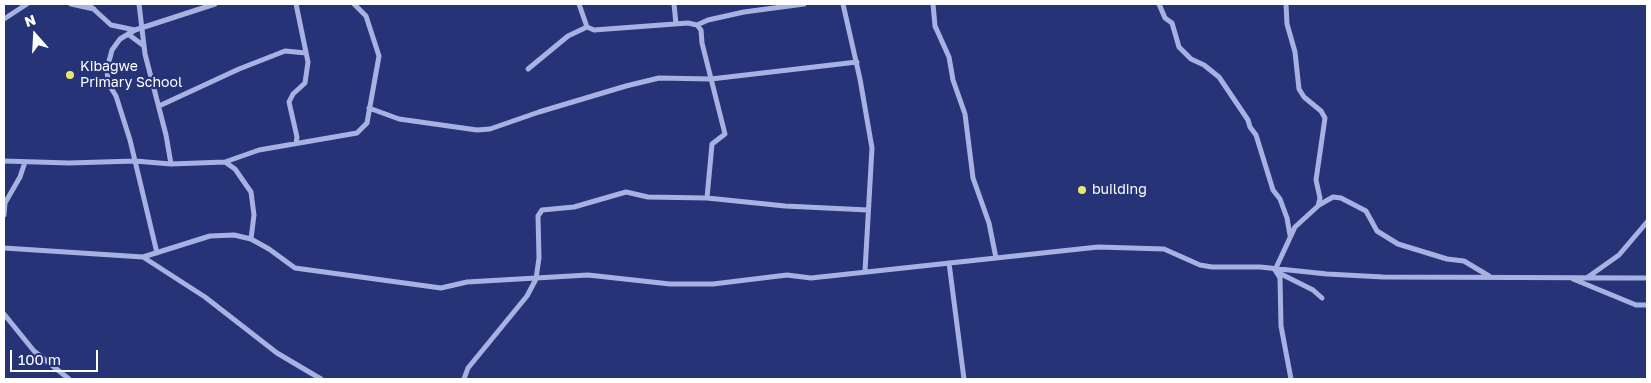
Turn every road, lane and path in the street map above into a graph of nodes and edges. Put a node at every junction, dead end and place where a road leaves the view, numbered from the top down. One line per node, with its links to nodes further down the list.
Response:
1 (27, 4): 16 (street)
2 (71, 4): 15 (street)
3 (88, 4): 15 (street)
4 (139, 4): 20 (street)
5 (216, 4): 20 (street)
6 (296, 4): 24 (street)
7 (354, 4): 29 (street)
8 (578, 4): 19 (street)
9 (674, 4): 17 (street)
10 (804, 4): 18 (street)
11 (843, 4): 25 (street)
12 (933, 4): 47 (street)
13 (1159, 4): 42 (street)
14 (1286, 4): 38 (street)
15 (95, 9): 21 (street)
16 (4, 19)
17 (676, 24): 18 (street); 19 (street)
18 (697, 25): 27 (street)
19 (587, 27): 26 (street)
20 (142, 28): 21 (street); 23 (street)
21 (135, 30): 22 (street)
22 (128, 34): 23 (street); 33 (street)
23 (144, 46): 28 (street)
24 (306, 53): 28 (street); 30 (street)
25 (857, 62): 27 (street); 39 (street)
26 (528, 69)
27 (711, 79): 29 (street); 36 (street)
28 (158, 106): 35 (street)
29 (369, 108): 30 (street)
30 (296, 143): 34 (street)
31 (4, 160): 32 (street)
32 (25, 162): 33 (street); 37 (street)
33 (135, 162): 35 (street); 45 (street)
34 (225, 162): 35 (street); 43 (street)
35 (171, 164)
36 (707, 198): 39 (street); 55 (street)
37 (4, 203): 40 (street)
38 (1318, 206): 42 (street); 51 (street)
39 (868, 210): 50 (street)
40 (4, 215)
41 (1647, 222): 52 (street)
42 (1290, 235): 49 (street)
43 (250, 239): 45 (street); 55 (street)
44 (4, 248): 46 (street)
45 (157, 253): 46 (street)
46 (143, 257): 60 (street)
47 (996, 258): 48 (street); 49 (street)
48 (949, 263): 50 (street); 62 (street)
49 (1275, 270): 51 (street); 56 (street); 63 (street)
50 (866, 271): 55 (street)
51 (1492, 277): 53 (street)
52 (1588, 277): 53 (street); 54 (street)
53 (1570, 278): 57 (street)
54 (1647, 278)
55 (536, 279): 61 (street)
56 (1322, 298)
57 (1647, 305)
58 (4, 314): 59 (street)
59 (69, 379)
60 (321, 379)
61 (464, 379)
62 (964, 379)
63 (1290, 379)

